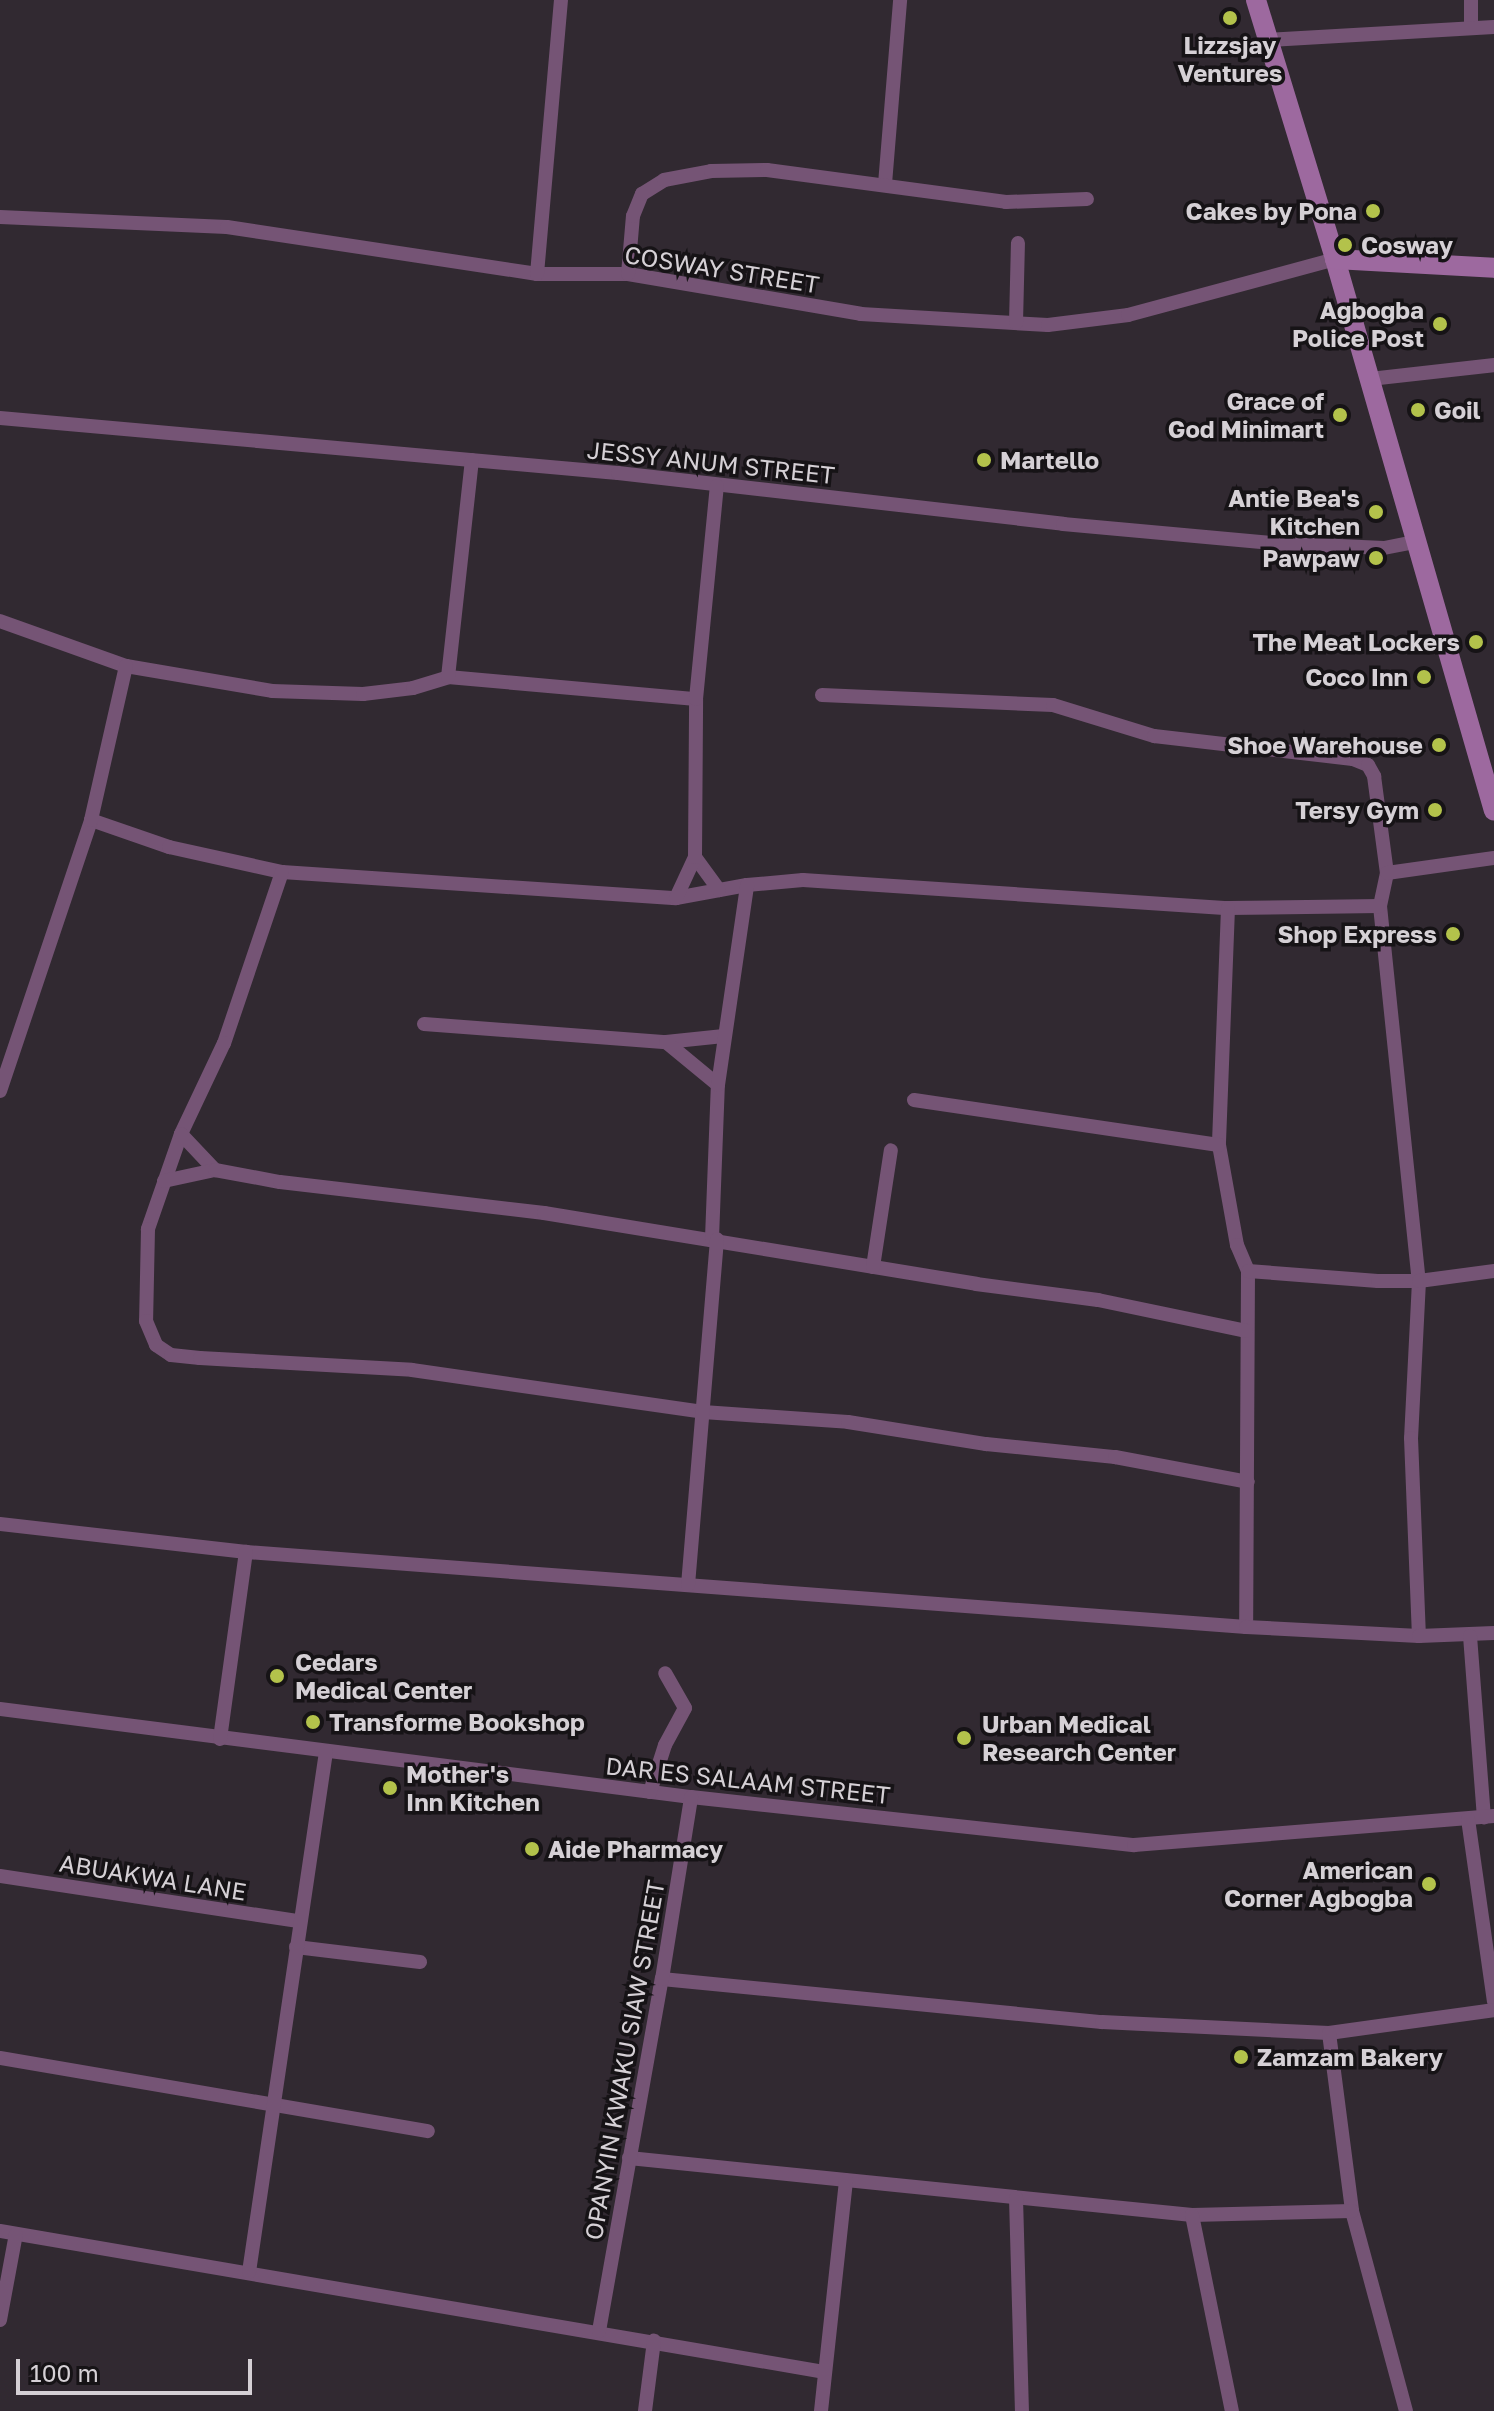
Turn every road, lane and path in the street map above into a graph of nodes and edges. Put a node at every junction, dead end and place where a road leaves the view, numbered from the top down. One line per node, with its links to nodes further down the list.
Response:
1 (561, 0): 14 (street)
2 (900, 0): 8 (street)
3 (1256, 0): 7 (street)
4 (1471, 0): 5 (street)
5 (1471, 26): 6 (street); 7 (street)
6 (1494, 27)
7 (1268, 40): 12 (street)
8 (885, 184): 9 (street); 15 (street)
9 (1087, 199)
10 (0, 217): 14 (street, COSWAY STREET)
11 (1018, 243): 16 (street)
12 (1335, 259): 13 (street); 16 (street, COSWAY STREET); 18 (street)
13 (1494, 268)
14 (537, 274): 15 (street, COSWAY STREET)
15 (628, 274): 16 (street, COSWAY STREET)
16 (1016, 323)
17 (1494, 365): 18 (street)
18 (1370, 379): 22 (street)
19 (0, 418): 20 (street, JESSY ANUM STREET)
20 (472, 460): 21 (street, JESSY ANUM STREET); 25 (street)
21 (717, 486): 22 (street, JESSY ANUM STREET); 27 (street)
22 (1416, 542): 28 (street)
23 (0, 621): 24 (street)
24 (126, 666): 25 (street); 29 (street)
25 (448, 677): 27 (street)
26 (822, 695): 33 (street)
27 (696, 699): 30 (street)
28 (1494, 811)
29 (91, 820): 32 (street); 43 (street)
30 (695, 857): 35 (street); 36 (street)
31 (1494, 858): 33 (street)
32 (282, 872): 36 (street); 45 (street)
33 (1387, 873): 37 (street)
34 (747, 885): 35 (street); 38 (street); 40 (street)
35 (719, 890): 36 (street)
36 (676, 898)
37 (1380, 906): 38 (street); 54 (street)
38 (1228, 908): 46 (street)
39 (424, 1024): 41 (street)
40 (724, 1036): 41 (street); 42 (street)
41 (666, 1042): 42 (street)
42 (718, 1085): 50 (street)
43 (0, 1091)
44 (914, 1100): 46 (street)
45 (181, 1134): 48 (street); 49 (street)
46 (1219, 1145): 52 (street)
47 (891, 1150): 51 (street)
48 (215, 1170): 49 (street); 50 (street)
49 (164, 1181): 56 (street)
50 (714, 1239): 51 (street); 56 (street)
51 (873, 1267): 55 (street)
52 (1248, 1271): 54 (street); 55 (street)
53 (1494, 1271): 54 (street)
54 (1419, 1281): 63 (street)
55 (1246, 1331): 57 (street)
56 (703, 1412): 57 (street); 60 (street)
57 (1248, 1482): 61 (street)
58 (0, 1524): 59 (street)
59 (246, 1552): 60 (street); 67 (street)
60 (688, 1585): 61 (street)
61 (1246, 1627): 63 (street)
62 (1494, 1633): 64 (street)
63 (1419, 1636): 64 (street)
64 (1470, 1636): 71 (street)
65 (665, 1673): 69 (street)
66 (0, 1709): 67 (street, DAR ES SALAAM STREET)
67 (220, 1739): 68 (street, DAR ES SALAAM STREET)
68 (326, 1752): 69 (street, DAR ES SALAAM STREET); 74 (street)
69 (650, 1792): 70 (street, DAR ES SALAAM STREET)
70 (691, 1797): 72 (street, DAR ES SALAAM STREET); 77 (street, OPANYIN KWAKU SIAW STREET)
71 (1489, 1817): 72 (street, DAR ES SALAAM STREET)
72 (1468, 1819): 78 (street)
73 (0, 1876): 74 (street, ABUAKWA LANE)
74 (299, 1921): 75 (street)
75 (296, 1947): 76 (street); 82 (street)
76 (420, 1962)
77 (662, 1979): 80 (street); 84 (street, OPANYIN KWAKU SIAW STREET)
78 (1494, 2001)
79 (1494, 2010): 80 (street)
80 (1329, 2033): 87 (street)
81 (0, 2058): 82 (street)
82 (273, 2107): 83 (street); 91 (street)
83 (428, 2131)
84 (629, 2158): 85 (street); 93 (street, OPANYIN KWAKU SIAW STREET)
85 (846, 2180): 86 (street); 95 (street)
86 (1016, 2198): 88 (street); 98 (street)
87 (1352, 2211): 88 (street); 100 (street)
88 (1192, 2215): 99 (street)
89 (0, 2231): 90 (street)
90 (16, 2234): 91 (street); 92 (street)
91 (249, 2272): 93 (street)
92 (0, 2320)
93 (599, 2331): 94 (street)
94 (654, 2341): 95 (street); 96 (street)
95 (825, 2372): 97 (street)
96 (645, 2411)
97 (821, 2411)
98 (1022, 2411)
99 (1232, 2411)
100 (1406, 2411)

